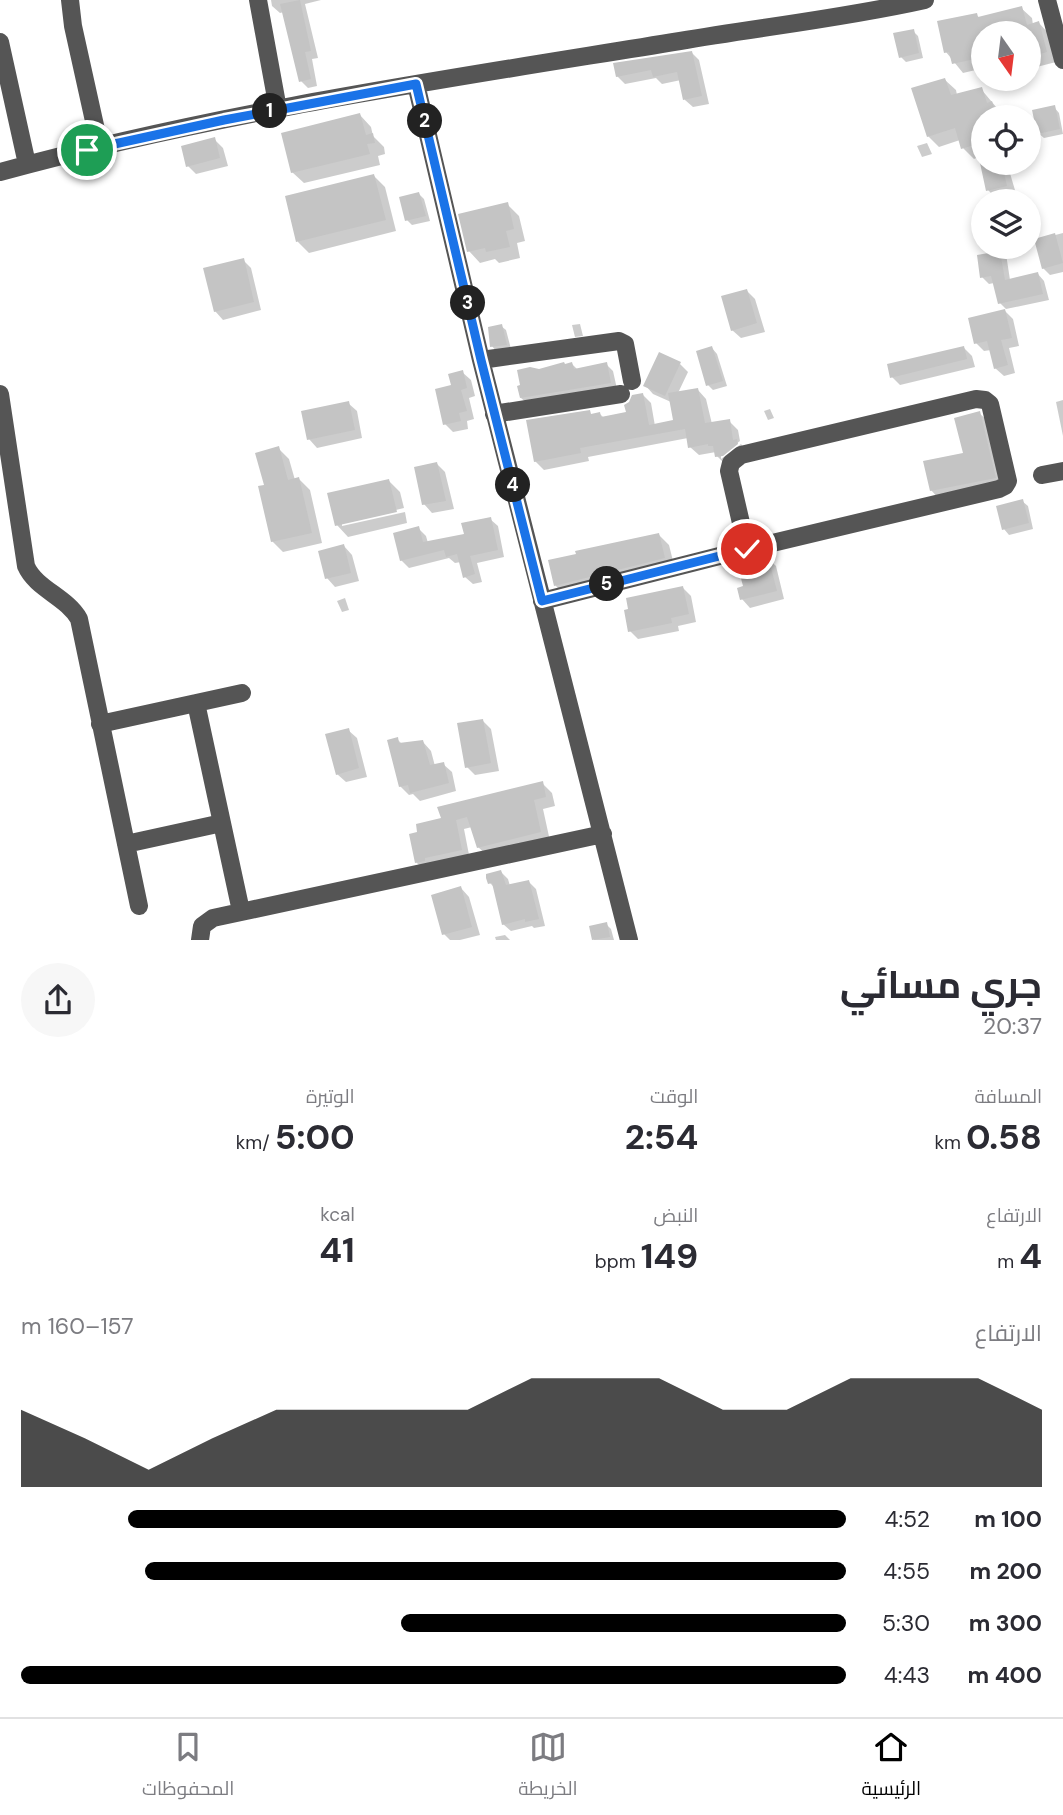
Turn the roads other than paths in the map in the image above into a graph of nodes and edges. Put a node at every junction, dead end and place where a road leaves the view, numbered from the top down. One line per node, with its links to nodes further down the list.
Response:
1 (70, 0): 9 (street)
2 (258, 0): 8 (street)
3 (925, 0): 7 (street)
4 (1047, 0): 6 (street)
5 (0, 42): 10 (street)
6 (1063, 60)
7 (416, 84): 8 (street); 12 (street)
8 (278, 109): 9 (street)
9 (100, 148): 10 (street)
10 (27, 164): 11 (street)
11 (0, 172)
12 (481, 360): 14 (street); 14 (street)
13 (0, 394): 21 (street)
14 (494, 414): 18 (street)
15 (1063, 471): 16 (street)
16 (1042, 475)
17 (747, 549): 17 (street); 18 (street)
18 (542, 601): 23 (street)
19 (243, 693): 20 (street)
20 (196, 703): 21 (street); 22 (street)
21 (100, 724): 24 (street)
22 (222, 823): 24 (street); 26 (street)
23 (603, 834): 26 (street); 28 (street)
24 (126, 844): 25 (street)
25 (139, 906)
26 (241, 911): 27 (street)
27 (200, 940)
28 (629, 940)

